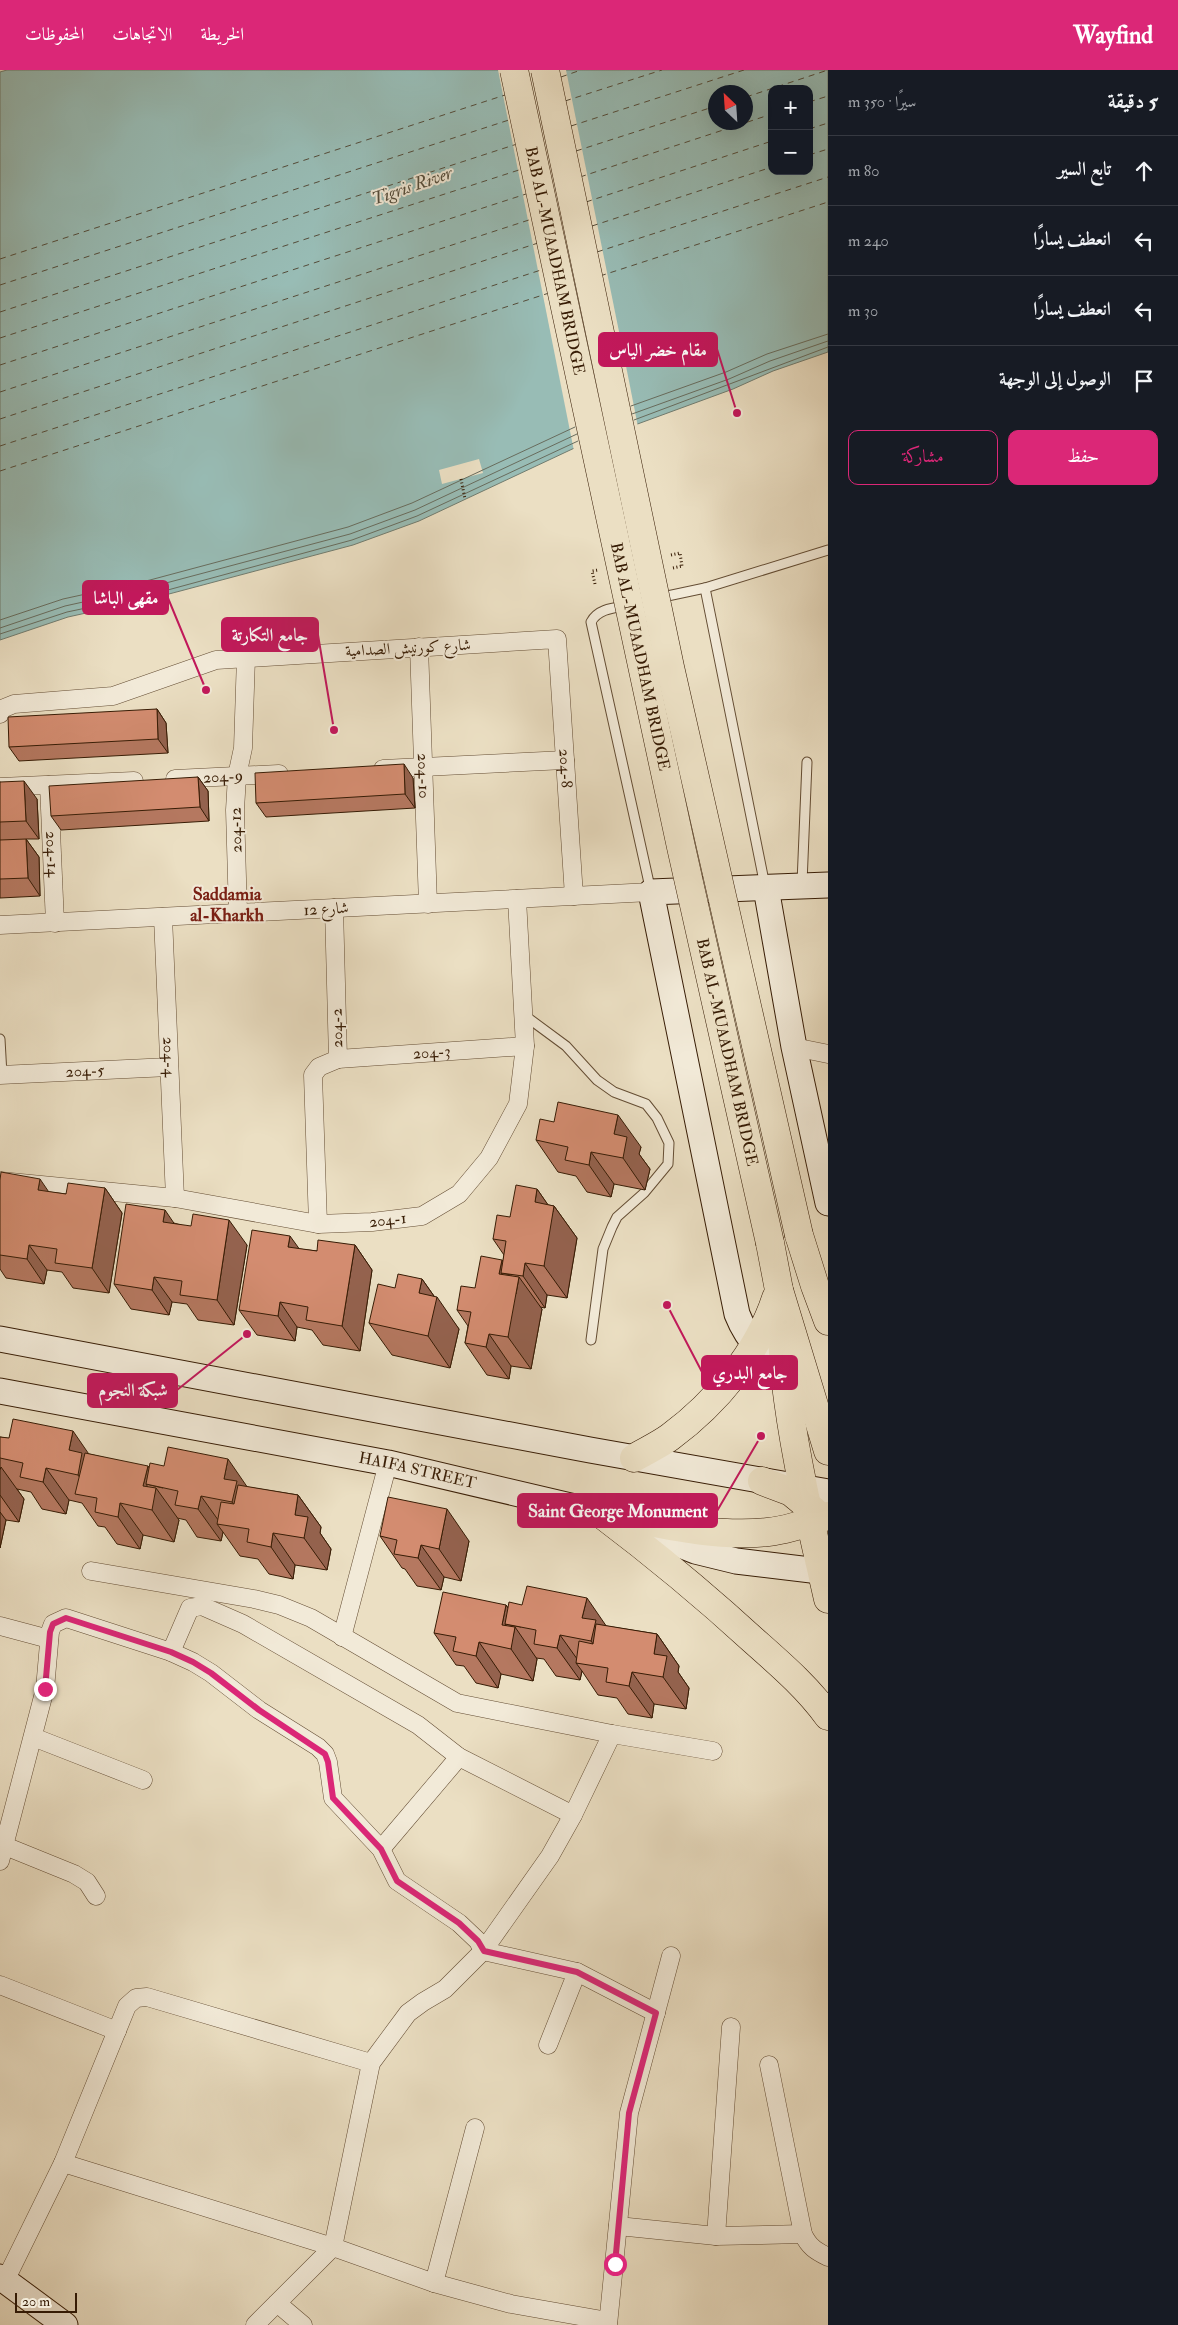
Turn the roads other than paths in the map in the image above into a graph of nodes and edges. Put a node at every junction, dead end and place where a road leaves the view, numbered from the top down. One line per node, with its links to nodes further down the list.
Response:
1 (514, 70): 43 (main road, BAB AL-MUAADHAM BRIDGE, bridge)
2 (544, 70): 44 (main road, BAB AL-MUAADHAM BRIDGE, bridge)
3 (828, 550): 4 (lane)
4 (705, 588): 5 (lane); 21 (lane)
5 (648, 601)
6 (639, 603): 22 (lane)
7 (557, 639): 8 (street, شارع كورنيش الصدامية); 11 (street, 204-8)
8 (419, 647): 9 (street, شارع كورنيش الصدامية); 13 (street, 204-10)
9 (246, 657): 10 (street, شارع كورنيش الصدامية); 16 (street, 204-12)
10 (0, 714)
11 (565, 760): 13 (street); 23 (street, 204-8)
12 (807, 762): 20 (lane)
13 (424, 767): 14 (street); 25 (street, 204-10)
14 (365, 770)
15 (296, 773): 16 (street, 204-9)
16 (237, 776): 17 (street, 204-9); 27 (street, 204-12)
17 (49, 785): 18 (street, 204-9); 29 (street, 204-14)
18 (0, 787)
19 (828, 885): 20 (main road)
20 (802, 886): 21 (main road)
21 (766, 888): 22 (main road); 34 (main road)
22 (652, 892): 23 (street, شارع 12); 47 (main road)
23 (574, 896): 24 (street, شارع 12)
24 (518, 899): 25 (street, شارع 12); 31 (street, 204-1)
25 (428, 904): 26 (street, شارع 12)
26 (334, 908): 27 (street, شارع 12); 36 (street, 204-2)
27 (238, 913): 28 (street, شارع 12)
28 (162, 917): 29 (street, شارع 12); 37 (street, 204-4)
29 (55, 923): 30 (street, شارع 12)
30 (0, 925)
31 (524, 1015): 33 (street, 204-1); 46 (lane)
32 (0, 1039): 38 (lane)
33 (526, 1046): 36 (street, 204-3); 42 (street, 204-1)
34 (794, 1047): 35 (street); 41 (main road)
35 (828, 1054)
36 (338, 1059): 42 (street, 204-2)
37 (169, 1066): 38 (street, 204-5); 40 (street, 204-4)
38 (1, 1075)
39 (0, 1181): 40 (street, 204-1)
40 (175, 1198): 42 (street, 204-1)
41 (828, 1203)
42 (318, 1224)
43 (779, 1290): 47 (main road); 48 (main road, BAB AL-MUAADHAM BRIDGE)
44 (827, 1313)
45 (0, 1339): 51 (main road)
46 (591, 1340)
47 (754, 1345): 48 (main road); 51 (main road)
48 (796, 1377): 50 (main road); 54 (main road)
49 (0, 1391): 52 (main road, HAIFA STREET)
50 (828, 1451)
51 (634, 1458): 53 (main road)
52 (388, 1463): 55 (main road, HAIFA STREET); 60 (street)
53 (762, 1481): 54 (main road)
54 (818, 1510): 55 (main road); 57 (main road)
55 (600, 1512): 57 (main road, HAIFA STREET); 63 (main road)
56 (91, 1571): 60 (street)
57 (825, 1572): 58 (main road)
58 (828, 1599)
59 (0, 1626): 61 (street)
60 (342, 1637): 64 (street)
61 (49, 1639): 62 (street); 65 (street)
62 (171, 1652): 67 (street); 70 (street)
63 (828, 1716)
64 (612, 1734): 66 (street); 69 (street)
65 (33, 1737): 68 (street); 71 (street)
66 (713, 1751)
67 (459, 1757): 69 (street); 70 (street)
68 (143, 1780)
69 (573, 1814): 73 (street)
70 (381, 1849): 73 (street)
71 (2, 1854): 72 (street)
72 (96, 1896)
73 (484, 1951): 75 (street); 81 (street)
74 (672, 1956): 77 (street)
75 (577, 1972): 77 (street); 80 (street)
76 (0, 1985): 79 (street)
77 (656, 2013): 85 (street)
78 (730, 2027): 87 (street)
79 (117, 2031): 81 (street); 84 (street)
80 (548, 2045)
81 (371, 2062): 88 (street)
82 (769, 2065): 86 (street)
83 (475, 2128): 91 (street)
84 (63, 2162): 88 (street); 90 (street)
85 (618, 2226): 87 (street); 93 (street)
86 (804, 2234): 87 (street); 89 (street)
87 (716, 2236)
88 (333, 2247): 91 (street); 92 (street)
89 (828, 2256)
90 (2, 2279): 94 (main road)
91 (434, 2283): 93 (street)
92 (277, 2303): 95 (street); 96 (street)
93 (608, 2323)
94 (66, 2325)
95 (255, 2325)
96 (303, 2325)

